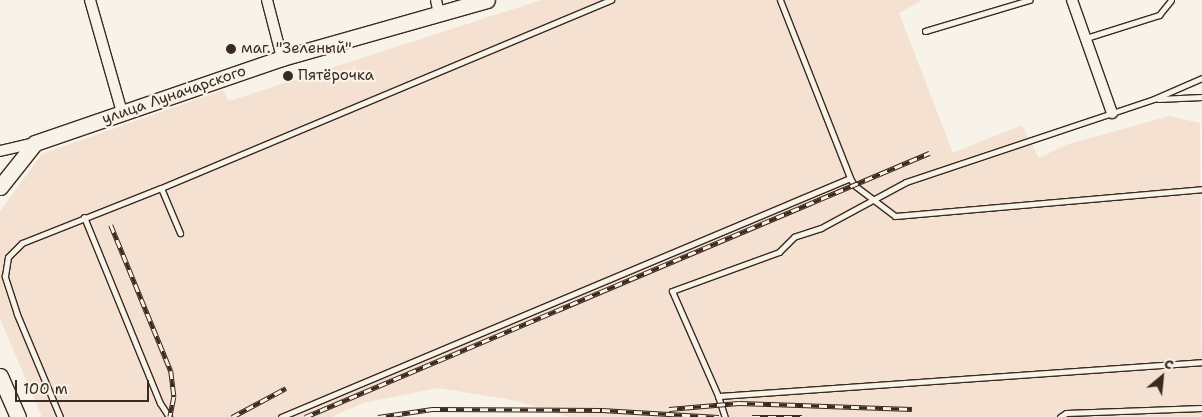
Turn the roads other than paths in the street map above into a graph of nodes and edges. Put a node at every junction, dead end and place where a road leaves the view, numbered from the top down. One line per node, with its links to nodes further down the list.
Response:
1 (90, 0): 16 (street)
2 (267, 0): 12 (street)
3 (487, 0): 9 (street, улица Луначарского)
4 (611, 0): 22 (lane)
5 (780, 0): 20 (lane)
6 (1029, 0): 10 (lane)
7 (1072, 0): 11 (street)
8 (1171, 0): 11 (lane)
9 (437, 7): 12 (street, улица Луначарского)
10 (926, 31)
11 (1086, 38): 17 (street)
12 (282, 58): 16 (street, улица Луначарского)
13 (1202, 78): 15 (lane)
14 (1202, 97): 15 (lane)
15 (1154, 99): 17 (lane)
16 (122, 112): 18 (street, улица Луначарского)
17 (1112, 113): 24 (lane)
18 (35, 143): 19 (street, улица Луначарского); 21 (street)
19 (0, 151)
20 (850, 178): 24 (lane); 34 (lane)
21 (0, 187)
22 (161, 188): 25 (lane); 26 (lane)
23 (1202, 189): 24 (lane)
24 (873, 200): 29 (lane)
25 (84, 217): 32 (lane); 33 (lane)
26 (180, 233)
27 (1202, 362): 29 (lane)
28 (0, 376): 31 (street)
29 (718, 396): 35 (lane)
30 (1202, 408): 36 (lane)
31 (18, 417)
32 (60, 417)
33 (169, 417)
34 (281, 417)
35 (725, 417)
36 (1060, 417)

